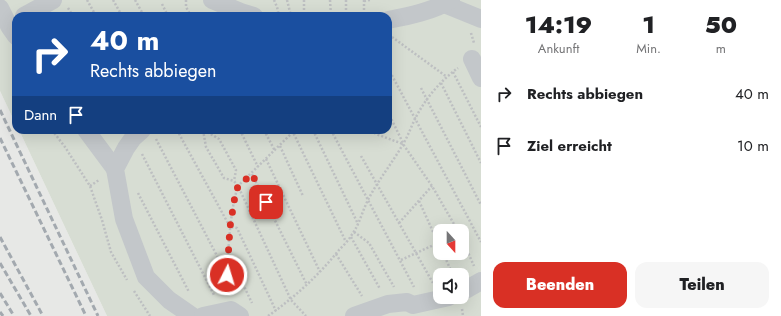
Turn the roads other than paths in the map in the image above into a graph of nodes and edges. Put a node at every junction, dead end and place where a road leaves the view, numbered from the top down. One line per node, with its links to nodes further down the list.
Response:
1 (52, 0): 5 (lane)
2 (212, 0): 6 (lane)
3 (448, 2): 7 (lane); 8 (lane)
4 (0, 8): 9 (lane)
5 (31, 12)
6 (241, 12)
7 (392, 19)
8 (481, 19)
9 (12, 25)
10 (472, 59): 11 (lane)
11 (481, 78)
12 (89, 134): 14 (lane)
13 (143, 135): 14 (lane)
14 (115, 169): 19 (lane)
15 (481, 281): 16 (lane)
16 (469, 288)
17 (433, 297): 21 (lane)
18 (239, 308): 20 (lane)
19 (192, 316)
20 (203, 316)
21 (354, 316)

